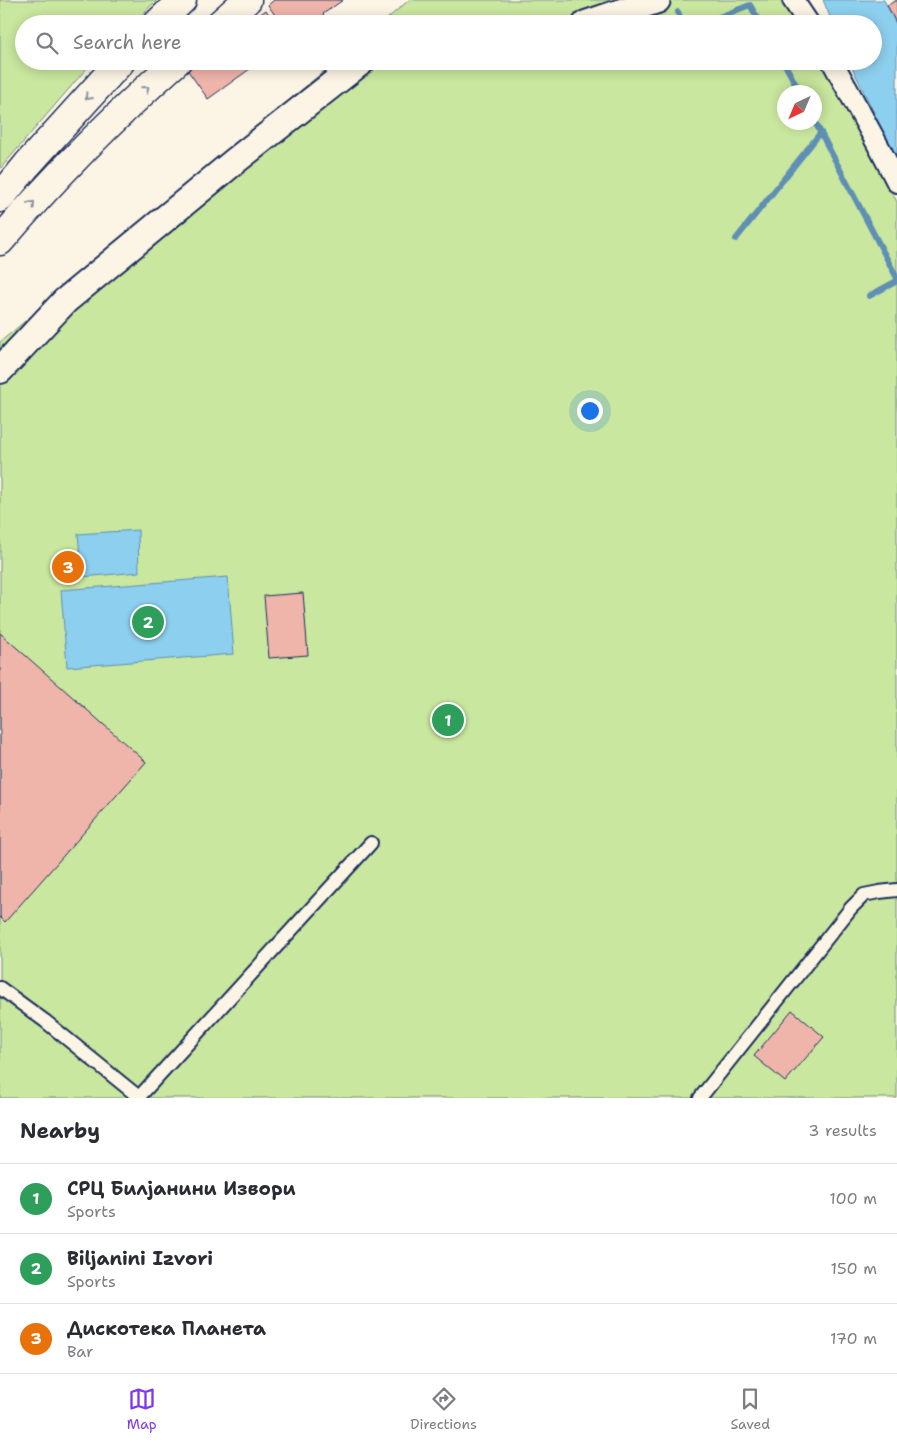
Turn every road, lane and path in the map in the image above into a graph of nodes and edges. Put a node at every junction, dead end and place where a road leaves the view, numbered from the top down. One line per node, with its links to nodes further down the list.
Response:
1 (182, 0): 5 (main road)
2 (247, 0): 6 (main road)
3 (657, 0): 7 (street)
4 (793, 0): 8 (street)
5 (166, 15)
6 (230, 15)
7 (613, 15)
8 (802, 15)
9 (113, 70): 14 (main road, one-way to 14)
10 (167, 70): 15 (main road, one-way to 10)
11 (351, 70): 16 (street)
12 (837, 70): 13 (street)
13 (897, 182)
14 (0, 198)
15 (0, 241)
16 (0, 370)
17 (371, 842): 20 (lane)
18 (897, 890): 21 (lane)
19 (0, 988): 20 (lane)
20 (139, 1098)
21 (700, 1098)

